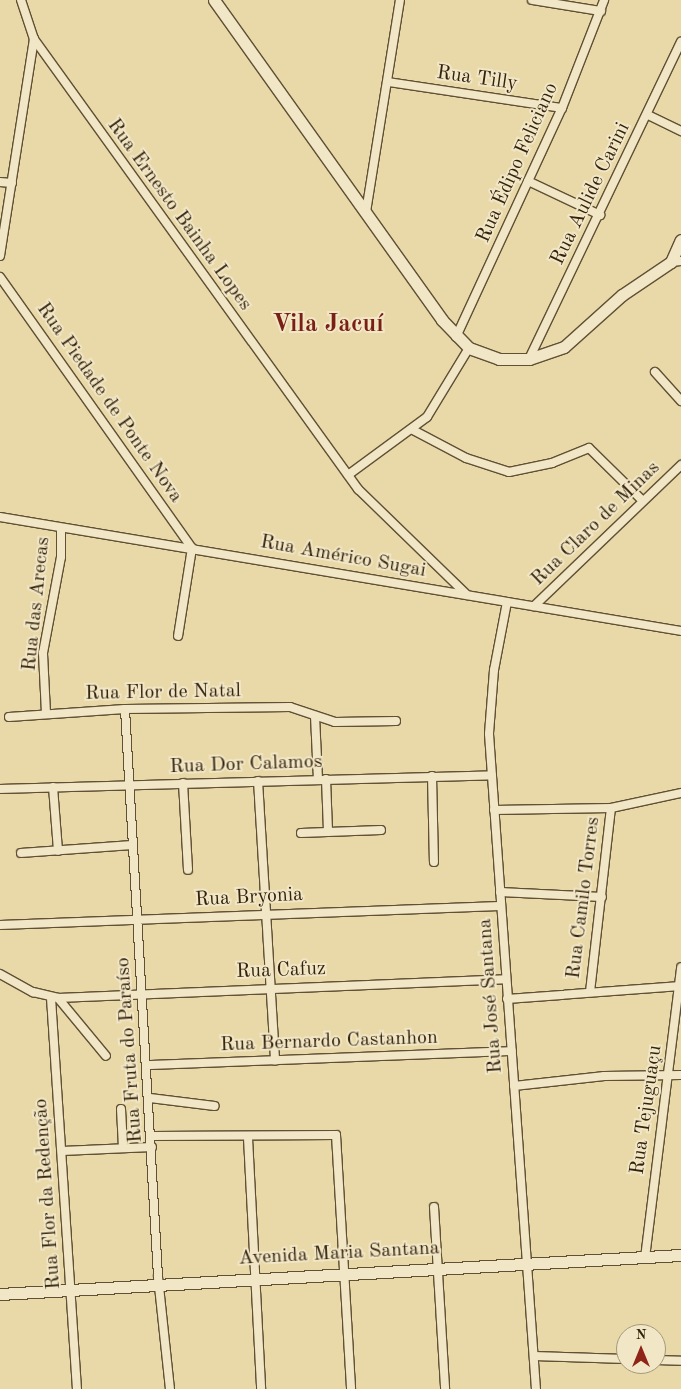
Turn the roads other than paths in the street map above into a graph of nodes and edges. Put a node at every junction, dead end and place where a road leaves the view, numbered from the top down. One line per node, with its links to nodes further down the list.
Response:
1 (21, 0): 7 (street, Rua Ernesto Bainha Lopes)
2 (214, 0): 16 (street)
3 (400, 0): 9 (street)
4 (532, 0): 6 (street)
5 (604, 0): 6 (street, Rua Édipo Feliciano)
6 (601, 11): 10 (street, Rua Édipo Feliciano)
7 (34, 39): 15 (street); 29 (street, Rua Ernesto Bainha Lopes)
8 (681, 42): 11 (street, Rua Aulide Carini)
9 (388, 82): 10 (street, Rua Tilly); 16 (street)
10 (562, 108): 13 (street, Rua Édipo Feliciano)
11 (648, 115): 12 (street); 17 (street, Rua Aulide Carini)
12 (681, 131)
13 (528, 181): 17 (street); 22 (street, Rua Édipo Feliciano)
14 (0, 182): 15 (street)
15 (12, 183): 19 (street)
16 (366, 212): 22 (street)
17 (600, 215): 24 (street, Rua Aulide Carini)
18 (681, 240): 20 (street)
19 (0, 256)
20 (676, 261): 24 (street)
21 (0, 277): 33 (street, Rua Piedade de Ponte Nova)
22 (456, 338): 23 (street)
23 (469, 348): 24 (street); 27 (street)
24 (529, 359)
25 (655, 372): 26 (street)
26 (681, 400)
27 (413, 430): 29 (street); 30 (street)
28 (681, 465): 30 (street, Rua Claro de Minas)
29 (348, 475): 34 (street, Rua Ernesto Bainha Lopes)
30 (642, 500): 36 (street, Rua Claro de Minas)
31 (0, 516): 32 (street, Rua Américo Sugai)
32 (61, 528): 33 (street, Rua Américo Sugai); 40 (street, Rua das Arecas)
33 (192, 548): 34 (street, Rua Américo Sugai); 38 (street)
34 (467, 595): 35 (street, Rua Américo Sugai)
35 (507, 602): 36 (street, Rua Américo Sugai); 44 (street, Rua José Santana)
36 (534, 606): 37 (street, Rua Américo Sugai)
37 (681, 631)
38 (178, 636)
39 (125, 709): 40 (street, Rua Flor de Natal); 42 (street, Rua Flor de Natal); 49 (street, Rua Fruta do Paraíso)
40 (46, 713): 41 (street, Rua Flor de Natal)
41 (9, 716)
42 (315, 716): 43 (street, Rua Flor de Natal); 46 (street)
43 (396, 722)
44 (492, 775): 45 (street, Rua Dor Calamos); 54 (street, Rua José Santana)
45 (432, 776): 46 (street, Rua Dor Calamos); 61 (street)
46 (322, 779): 47 (street, Rua Dor Calamos); 57 (street)
47 (258, 781): 48 (street, Rua Dor Calamos); 66 (street)
48 (182, 783): 49 (street, Rua Dor Calamos); 62 (street)
49 (128, 784): 50 (street, Rua Dor Calamos); 58 (street, Rua Fruta do Paraíso)
50 (53, 787): 51 (street, Rua Dor Calamos); 59 (street)
51 (0, 789)
52 (681, 793): 53 (street)
53 (611, 808): 54 (street); 64 (street, Rua Camilo Torres)
54 (494, 810): 63 (street, Rua José Santana)
55 (381, 830): 57 (street)
56 (301, 832): 57 (street)
57 (328, 832)
58 (132, 845): 59 (street); 67 (street, Rua Fruta do Paraíso)
59 (58, 851): 60 (street)
60 (21, 853)
61 (434, 862)
62 (188, 870)
63 (500, 892): 64 (street); 65 (street, Rua José Santana)
64 (602, 897): 75 (street, Rua Camilo Torres)
65 (500, 906): 66 (street, Rua Bryonia); 71 (street, Rua José Santana)
66 (265, 914): 67 (street, Rua Bryonia); 73 (street)
67 (137, 920): 68 (street, Rua Bryonia); 74 (street, Rua Fruta do Paraíso)
68 (0, 926)
69 (681, 966): 72 (street, Rua Tejuguaçu)
70 (0, 974): 76 (street)
71 (506, 979): 73 (street, Rua Cafuz); 77 (street, Rua José Santana)
72 (680, 986): 75 (street); 83 (street, Rua Tejuguaçu)
73 (270, 987): 74 (street, Rua Cafuz); 80 (street)
74 (143, 992): 76 (street, Rua Cafuz); 81 (street, Rua Fruta do Paraíso)
75 (590, 992): 77 (street)
76 (54, 998): 79 (street); 92 (street, Rua Flor da Redenção)
77 (507, 999): 78 (street, Rua José Santana)
78 (512, 1051): 80 (street, Rua Bernardo Castanhon); 84 (street, Rua José Santana)
79 (106, 1056)
80 (275, 1060): 81 (street, Rua Bernardo Castanhon)
81 (148, 1065): 85 (street, Rua Fruta do Paraíso)
82 (681, 1075): 83 (street)
83 (668, 1076): 84 (street); 95 (street, Rua Tejuguaçu)
84 (514, 1086): 96 (street, Rua José Santana)
85 (150, 1098): 86 (street); 88 (street, Rua Fruta do Paraíso)
86 (215, 1106)
87 (121, 1109): 91 (street)
88 (152, 1136): 89 (street); 90 (street, Rua Fruta do Paraíso)
89 (248, 1138): 98 (street); 99 (street)
90 (152, 1147): 91 (street); 100 (street, Rua Fruta do Paraíso)
91 (123, 1148): 92 (street)
92 (62, 1151): 101 (street, Rua Flor da Redenção)
93 (434, 1207): 97 (street)
94 (681, 1254): 95 (street, Avenida Maria Santana)
95 (646, 1258): 96 (street, Avenida Maria Santana)
96 (528, 1261): 97 (street, Avenida Maria Santana); 103 (street, Rua José Santana)
97 (437, 1267): 98 (street, Avenida Maria Santana); 111 (street)
98 (344, 1272): 99 (street, Avenida Maria Santana); 110 (street)
99 (255, 1278): 100 (street, Avenida Maria Santana); 109 (street)
100 (160, 1283): 101 (street, Avenida Maria Santana); 108 (street, Rua Fruta do Paraíso)
101 (71, 1289): 102 (street, Avenida Maria Santana); 107 (street, Rua Flor da Redenção)
102 (0, 1294)
103 (534, 1356): 104 (street); 112 (street, Rua José Santana)
104 (616, 1358)
105 (666, 1360): 106 (street)
106 (681, 1361)
107 (77, 1389)
108 (170, 1389)
109 (261, 1389)
110 (351, 1389)
111 (445, 1389)
112 (536, 1389)

